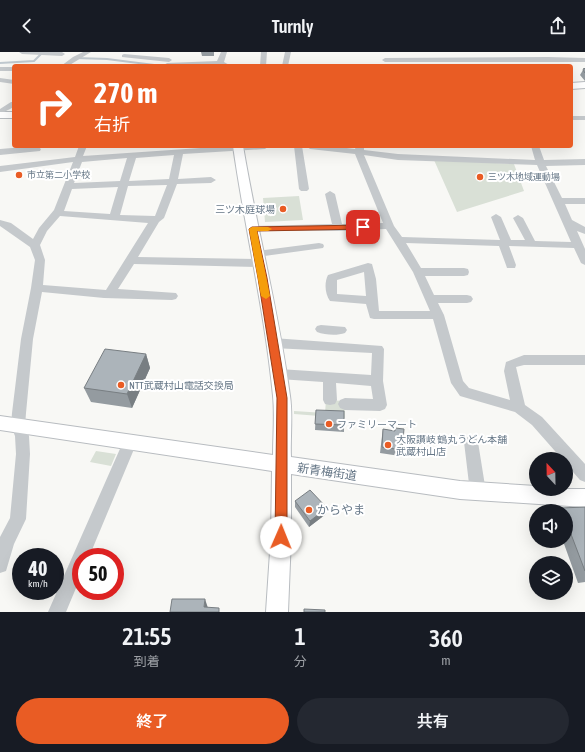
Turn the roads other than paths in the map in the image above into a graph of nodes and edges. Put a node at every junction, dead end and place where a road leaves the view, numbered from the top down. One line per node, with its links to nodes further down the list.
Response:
1 (22, 52): 12 (street)
2 (88, 52): 14 (street)
3 (150, 52): 20 (street)
4 (224, 52): 24 (street)
5 (264, 52): 25 (street)
6 (288, 52): 26 (street)
7 (387, 52): 21 (street)
8 (435, 52): 16 (street)
9 (479, 52): 17 (street)
10 (506, 52): 22 (street)
11 (556, 52): 15 (street)
12 (60, 53): 14 (street)
13 (124, 56): 20 (street)
14 (75, 58): 23 (street)
15 (565, 59): 18 (street); 22 (street)
16 (443, 60): 17 (street); 21 (street)
17 (487, 60): 22 (street)
18 (576, 60): 19 (street); 29 (street)
19 (585, 60)
20 (168, 61): 24 (street)
21 (385, 63)
22 (519, 63)
23 (67, 64)
24 (220, 64)
25 (263, 64)
26 (285, 64)
27 (0, 69): 28 (street)
28 (12, 69)
29 (585, 69)
30 (1, 80): 31 (street)
31 (12, 82)
32 (585, 85): 33 (main road)
33 (573, 86)
34 (12, 105): 35 (street)
35 (0, 112)
36 (0, 115): 37 (main road); 38 (street)
37 (12, 115)
38 (0, 118)
39 (573, 118): 40 (street)
40 (585, 118)
41 (37, 148): 50 (street)
42 (82, 148): 53 (street)
43 (142, 148): 52 (street)
44 (228, 148): 51 (street)
45 (238, 148): 74 (main road)
46 (298, 148): 61 (street)
47 (335, 148): 49 (street)
48 (536, 148): 55 (street)
49 (360, 150): 55 (street); 72 (street)
50 (0, 152)
51 (179, 153): 52 (street); 58 (street)
52 (136, 156): 53 (street); 59 (street)
53 (79, 159): 56 (street); 60 (street)
54 (585, 162): 55 (street)
55 (540, 163): 63 (street)
56 (0, 169)
57 (212, 180): 58 (street)
58 (173, 182): 59 (street); 68 (street)
59 (123, 184): 60 (street); 66 (street)
60 (68, 186): 65 (street)
61 (304, 189)
62 (330, 194): 73 (street)
63 (559, 201): 64 (street); 70 (street)
64 (585, 201)
65 (57, 213): 66 (street); 79 (street)
66 (114, 218): 68 (street)
67 (518, 218): 78 (street)
68 (154, 220): 83 (street)
69 (500, 220): 77 (street)
70 (569, 222): 75 (street); 80 (street)
71 (0, 223): 79 (street)
72 (389, 226): 73 (street); 76 (street)
73 (338, 228): 74 (street)
74 (252, 229): 82 (main road)
75 (585, 231)
76 (399, 240): 77 (street); 86 (street)
77 (505, 243): 78 (street); 85 (street)
78 (532, 244): 80 (street)
79 (35, 245): 88 (street)
80 (578, 245): 84 (street)
81 (319, 246): 82 (street)
82 (258, 259): 83 (street); 96 (main road)
83 (131, 260): 89 (street)
84 (585, 261)
85 (511, 265)
86 (418, 272): 87 (street); 91 (street)
87 (464, 272)
88 (37, 288): 89 (street); 106 (street)
89 (110, 293): 90 (street)
90 (167, 294)
91 (431, 298): 92 (street); 94 (street)
92 (467, 299)
93 (372, 300): 94 (street)
94 (438, 315): 104 (street)
95 (331, 329): 97 (street)
96 (273, 343): 97 (street); 99 (main road)
97 (330, 346): 101 (street)
98 (585, 360): 104 (street)
99 (279, 374): 100 (street); 109 (main road)
100 (330, 378): 101 (street); 102 (street)
101 (378, 381): 103 (street)
102 (330, 400)
103 (345, 404)
104 (519, 408): 110 (street)
105 (0, 423): 106 (main road, 新青梅街道)
106 (18, 426): 107 (main road, 新青梅街道); 113 (street)
107 (130, 442): 109 (main road, 新青梅街道); 114 (street)
108 (471, 442): 111 (street)
109 (282, 465): 111 (main road, 新青梅街道); 115 (main road)
110 (585, 475)
111 (478, 492): 112 (main road, 新青梅街道)
112 (585, 498)
113 (0, 565)
114 (57, 612)
115 (277, 612)

